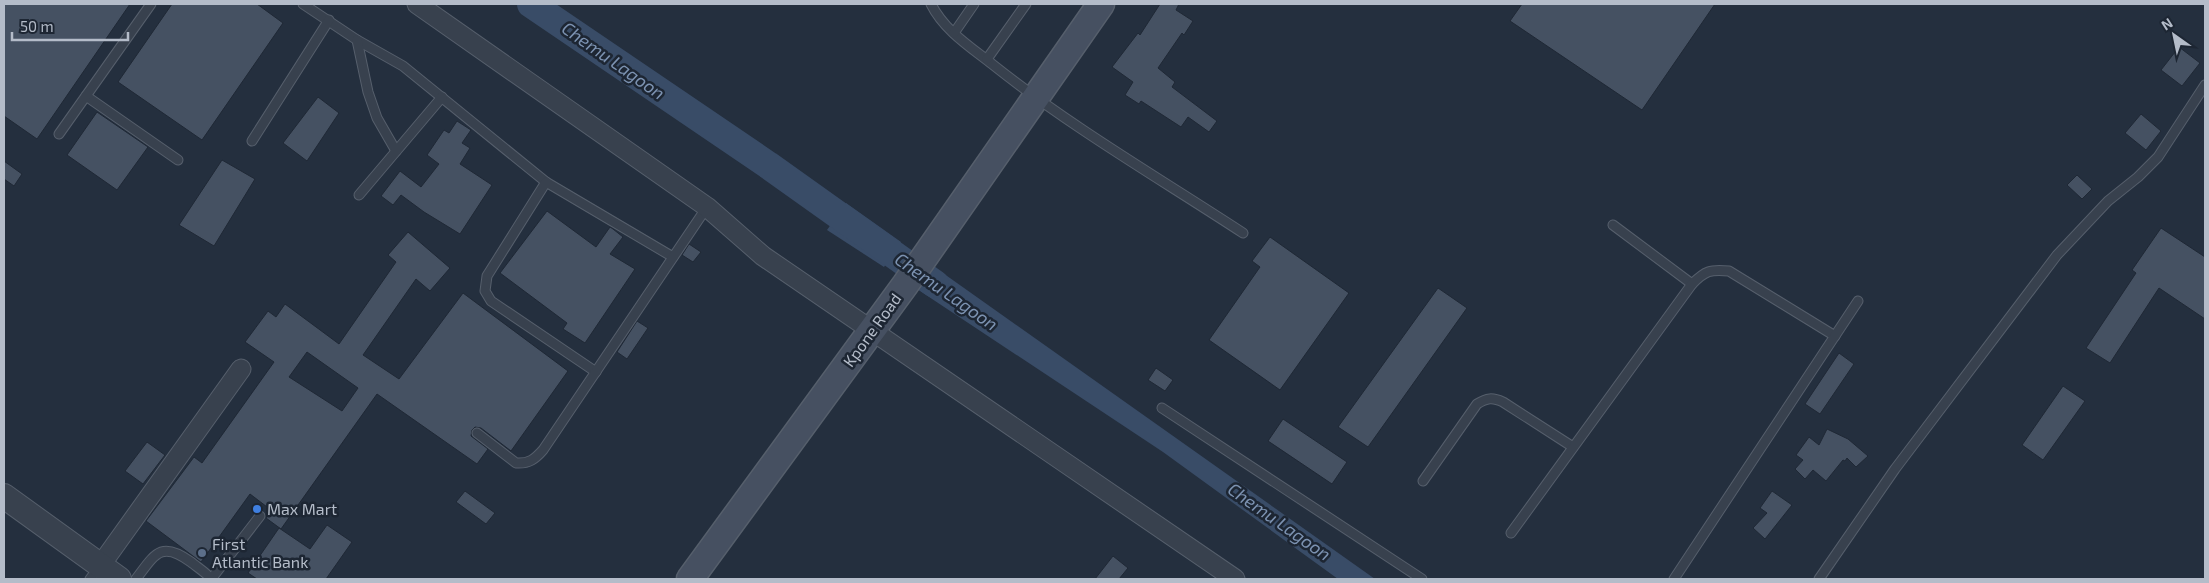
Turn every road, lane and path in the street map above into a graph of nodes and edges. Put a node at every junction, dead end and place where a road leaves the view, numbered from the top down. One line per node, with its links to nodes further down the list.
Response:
1 (151, 4): 13 (lane)
2 (303, 4): 8 (lane)
3 (417, 4): 22 (street)
4 (931, 4): 9 (lane)
5 (974, 4): 9 (lane)
6 (1026, 4): 11 (lane)
7 (1101, 4): 15 (main road, Kpone Road)
8 (329, 20): 10 (lane); 17 (lane)
9 (954, 33): 11 (lane)
10 (357, 40): 14 (lane); 18 (lane)
11 (987, 59): 15 (lane)
12 (2205, 85): 46 (lane)
13 (86, 96): 16 (lane); 19 (lane)
14 (442, 97): 18 (lane); 20 (lane)
15 (1035, 98): 24 (lane); 28 (main road, Kpone Road)
16 (59, 134)
17 (252, 141)
18 (396, 151): 21 (lane)
19 (178, 160)
20 (546, 182): 25 (lane); 31 (lane)
21 (359, 195)
22 (707, 207): 25 (lane); 28 (street)
23 (1613, 225): 26 (lane)
24 (1243, 233)
25 (673, 257): 31 (lane)
26 (1692, 284): 29 (lane); 34 (lane)
27 (1858, 302): 29 (lane)
28 (871, 329): 42 (main road, Kpone Road); 43 (street)
29 (1835, 336): 45 (lane)
30 (241, 369): 39 (street)
31 (596, 372): 33 (lane)
32 (1162, 408): 44 (lane)
33 (477, 433)
34 (1573, 447): 35 (lane); 38 (lane)
35 (1423, 481)
36 (4, 496): 39 (street)
37 (260, 516): 41 (lane)
38 (1511, 533)
39 (103, 575)
40 (136, 579): 41 (lane)
41 (212, 579)
42 (690, 579)
43 (1235, 579)
44 (1422, 579)
45 (1674, 579)
46 (1819, 579)

